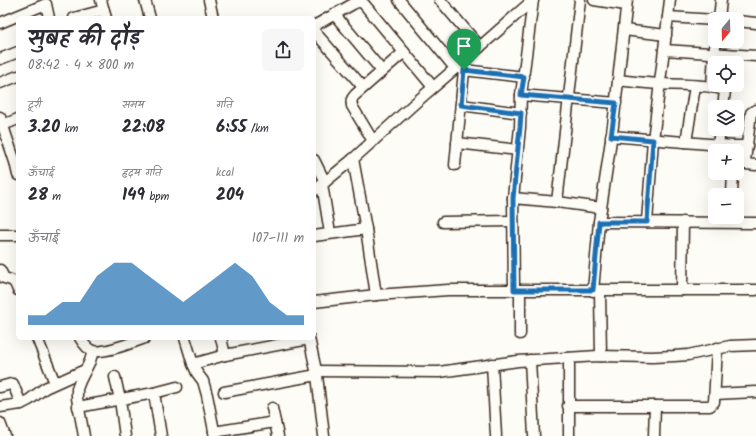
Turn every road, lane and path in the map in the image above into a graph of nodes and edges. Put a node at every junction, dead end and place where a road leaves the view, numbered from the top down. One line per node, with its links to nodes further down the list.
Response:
1 (145, 0): 17 (street)
2 (209, 0): 18 (street)
3 (399, 0): 37 (street)
4 (440, 0): 28 (street)
5 (533, 0): 28 (street); 40 (street)
6 (580, 0): 49 (street)
7 (594, 0): 11 (street)
8 (670, 0): 19 (street)
9 (721, 0): 13 (street)
10 (50, 2): 15 (street); 20 (street)
11 (627, 2): 25 (street)
12 (103, 9): 16 (street)
13 (720, 12)
14 (334, 14): 24 (street); 31 (street); 38 (street)
15 (49, 16)
16 (80, 16)
17 (149, 16)
18 (213, 16)
19 (668, 17): 21 (street); 27 (street)
20 (1, 20)
21 (708, 20)
22 (744, 22): 23 (street)
23 (756, 23)
24 (316, 25)
25 (624, 30): 27 (street); 41 (street)
26 (316, 33): 47 (street)
27 (666, 35): 30 (street)
28 (480, 47): 37 (street)
29 (715, 48): 33 (street)
30 (664, 50): 33 (street); 43 (street)
31 (404, 52): 38 (street); 45 (street)
32 (16, 53): 36 (street)
33 (714, 53): 34 (street); 35 (street)
34 (714, 56)
35 (756, 56)
36 (0, 59)
37 (462, 66): 40 (street); 45 (street); 51 (street)
38 (382, 71): 47 (street)
39 (16, 77): 42 (street)
40 (524, 77): 48 (street)
41 (618, 80): 43 (street); 50 (street)
42 (0, 83)
43 (660, 84): 44 (street); 57 (street)
44 (695, 86): 46 (street); 59 (street)
45 (433, 87): 58 (street)
46 (708, 87)
47 (363, 88): 58 (street)
48 (521, 95): 49 (street); 53 (street)
49 (569, 99): 50 (street); 73 (street)
50 (616, 103): 56 (street)
51 (461, 105): 53 (street); 60 (street)
52 (756, 110): 62 (street)
53 (521, 113): 64 (street)
54 (16, 119): 55 (street)
55 (1, 121): 65 (street)
56 (611, 136): 57 (street); 74 (street)
57 (653, 140): 59 (street); 79 (street)
58 (373, 141): 66 (street)
59 (686, 142): 61 (street)
60 (457, 143): 64 (street); 69 (street)
61 (708, 144)
62 (747, 146): 63 (street); 67 (street)
63 (744, 147)
64 (518, 150): 72 (street)
65 (16, 158)
66 (353, 160): 70 (street); 83 (street)
67 (756, 164)
68 (316, 165): 70 (street)
69 (455, 165)
70 (324, 183): 71 (street); 85 (street)
71 (316, 189)
72 (513, 198): 73 (street); 75 (street)
73 (557, 202): 74 (street)
74 (601, 208): 78 (street)
75 (513, 221): 77 (street); 90 (street)
76 (708, 221): 80 (street)
77 (443, 222)
78 (599, 222): 79 (street); 91 (street)
79 (647, 222): 80 (street)
80 (683, 222): 92 (street)
81 (744, 222): 82 (street)
82 (756, 223)
83 (366, 229): 85 (street); 94 (street)
84 (0, 233): 86 (street)
85 (330, 234): 87 (street)
86 (16, 235)
87 (316, 236)
88 (0, 270): 89 (street)
89 (16, 286)
90 (517, 290): 91 (street); 94 (street); 96 (street)
91 (596, 290): 92 (street); 108 (street)
92 (682, 290): 93 (street)
93 (756, 290)
94 (376, 295): 95 (street)
95 (316, 302)
96 (520, 334)
97 (38, 340): 116 (street)
98 (81, 340): 106 (street)
99 (186, 340): 111 (street)
100 (221, 340): 107 (street)
101 (304, 340): 107 (street)
102 (309, 340): 114 (street)
103 (126, 341): 106 (street)
104 (756, 345): 105 (street)
105 (717, 348): 108 (street); 122 (street)
106 (93, 351): 113 (street)
107 (225, 355): 111 (street)
108 (601, 356): 109 (street)
109 (569, 358): 110 (street); 125 (street)
110 (530, 360): 112 (street); 140 (street)
111 (193, 364): 132 (street)
112 (492, 364): 114 (street); 139 (street)
113 (85, 370): 116 (street); 128 (street)
114 (316, 373): 119 (street); 138 (street)
115 (115, 377): 123 (street)
116 (55, 383): 124 (street)
117 (0, 387): 124 (street)
118 (177, 387): 121 (street)
119 (224, 392)
120 (756, 392): 122 (street)
121 (154, 393): 123 (street); 136 (street)
122 (715, 394): 126 (street)
123 (120, 400): 128 (street); 135 (street)
124 (21, 404): 127 (street)
125 (568, 406): 126 (street); 141 (street)
126 (655, 406): 142 (street)
127 (0, 407)
128 (78, 407): 134 (street)
129 (272, 408): 130 (street)
130 (275, 422): 132 (street); 137 (street)
131 (0, 423): 133 (street)
132 (214, 434)
133 (5, 436)
134 (84, 436)
135 (125, 436)
136 (161, 436)
137 (278, 436)
138 (324, 436)
139 (496, 436)
140 (534, 436)
141 (569, 436)
142 (654, 436)

